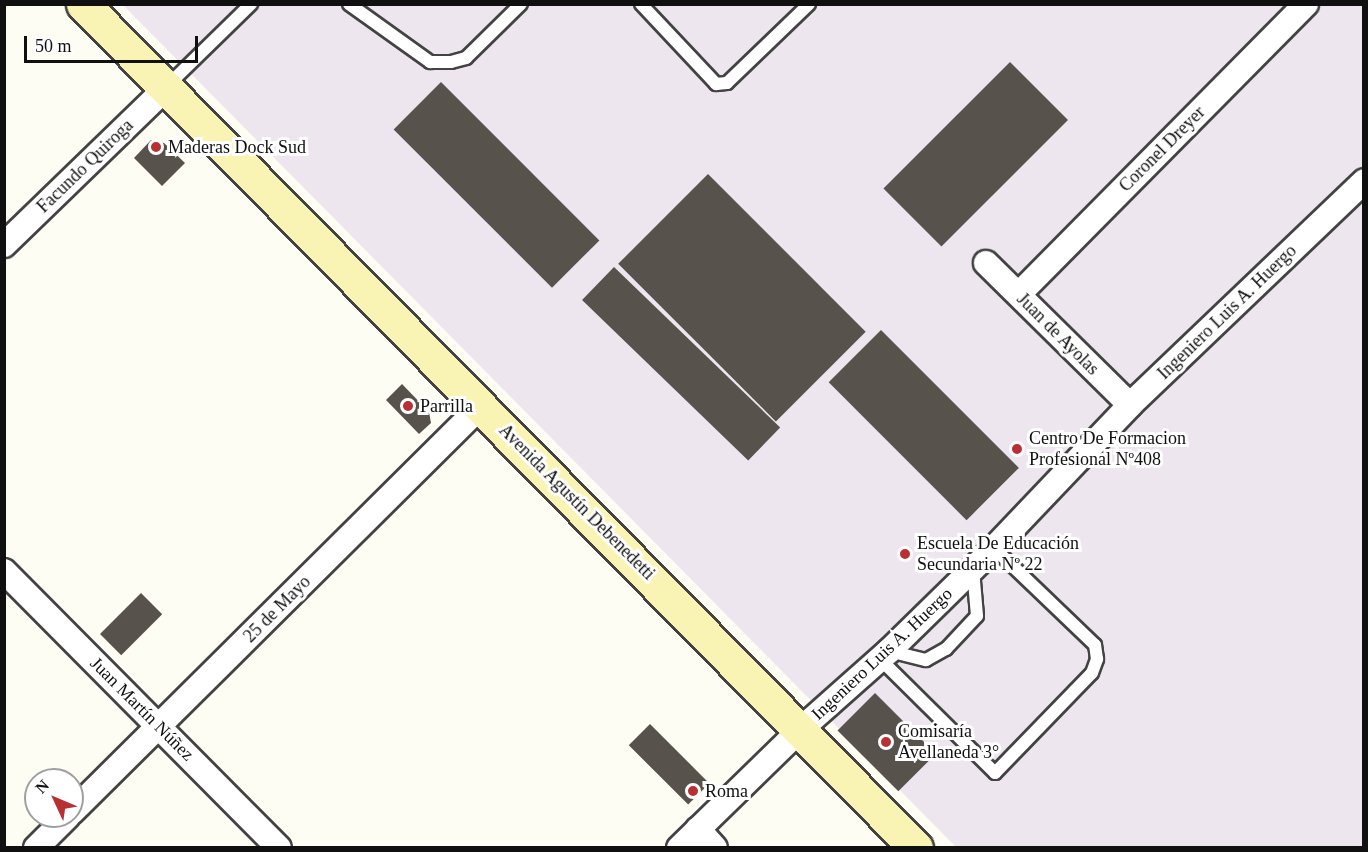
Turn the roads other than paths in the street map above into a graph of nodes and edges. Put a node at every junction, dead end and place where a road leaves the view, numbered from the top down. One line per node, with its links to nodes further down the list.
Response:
1 (83, 4): 8 (main road, Avenida Agustín Debenedetti)
2 (251, 4): 8 (lane)
3 (349, 4): 4 (lane)
4 (521, 4)
5 (641, 4): 6 (lane)
6 (809, 4)
7 (1306, 4): 12 (street, Coronel Dreyer)
8 (166, 88): 10 (street, Facundo Quiroga); 13 (main road, Avenida Agustín Debenedetti)
9 (1364, 181): 14 (street, Ingeniero Luis A. Huergo)
10 (4, 245)
11 (986, 263): 12 (street, Juan de Ayolas)
12 (1019, 294): 14 (street, Juan de Ayolas)
13 (482, 405): 19 (street, 25 de Mayo); 20 (main road, Avenida Agustín Debenedetti)
14 (1130, 405): 15 (street, Ingeniero Luis A. Huergo)
15 (994, 548): 16 (street, Ingeniero Luis A. Huergo); 18 (lane)
16 (973, 569): 18 (street, Ingeniero Luis A. Huergo); 18 (lane)
17 (4, 571): 19 (street, Juan Martín Núñez)
18 (885, 655): 20 (street, Ingeniero Luis A. Huergo)
19 (159, 727): 21 (street, 25 de Mayo); 25 (street, Juan Martín Núñez)
20 (801, 729): 23 (street, Ingeniero Luis A. Huergo); 28 (main road, Avenida Agustín Debenedetti)
21 (84, 800)
22 (56, 828): 24 (street)
23 (698, 829): 26 (street, Ingeniero Luis A. Huergo); 27 (street)
24 (36, 848)
25 (279, 848)
26 (679, 848)
27 (715, 848)
28 (916, 848)

